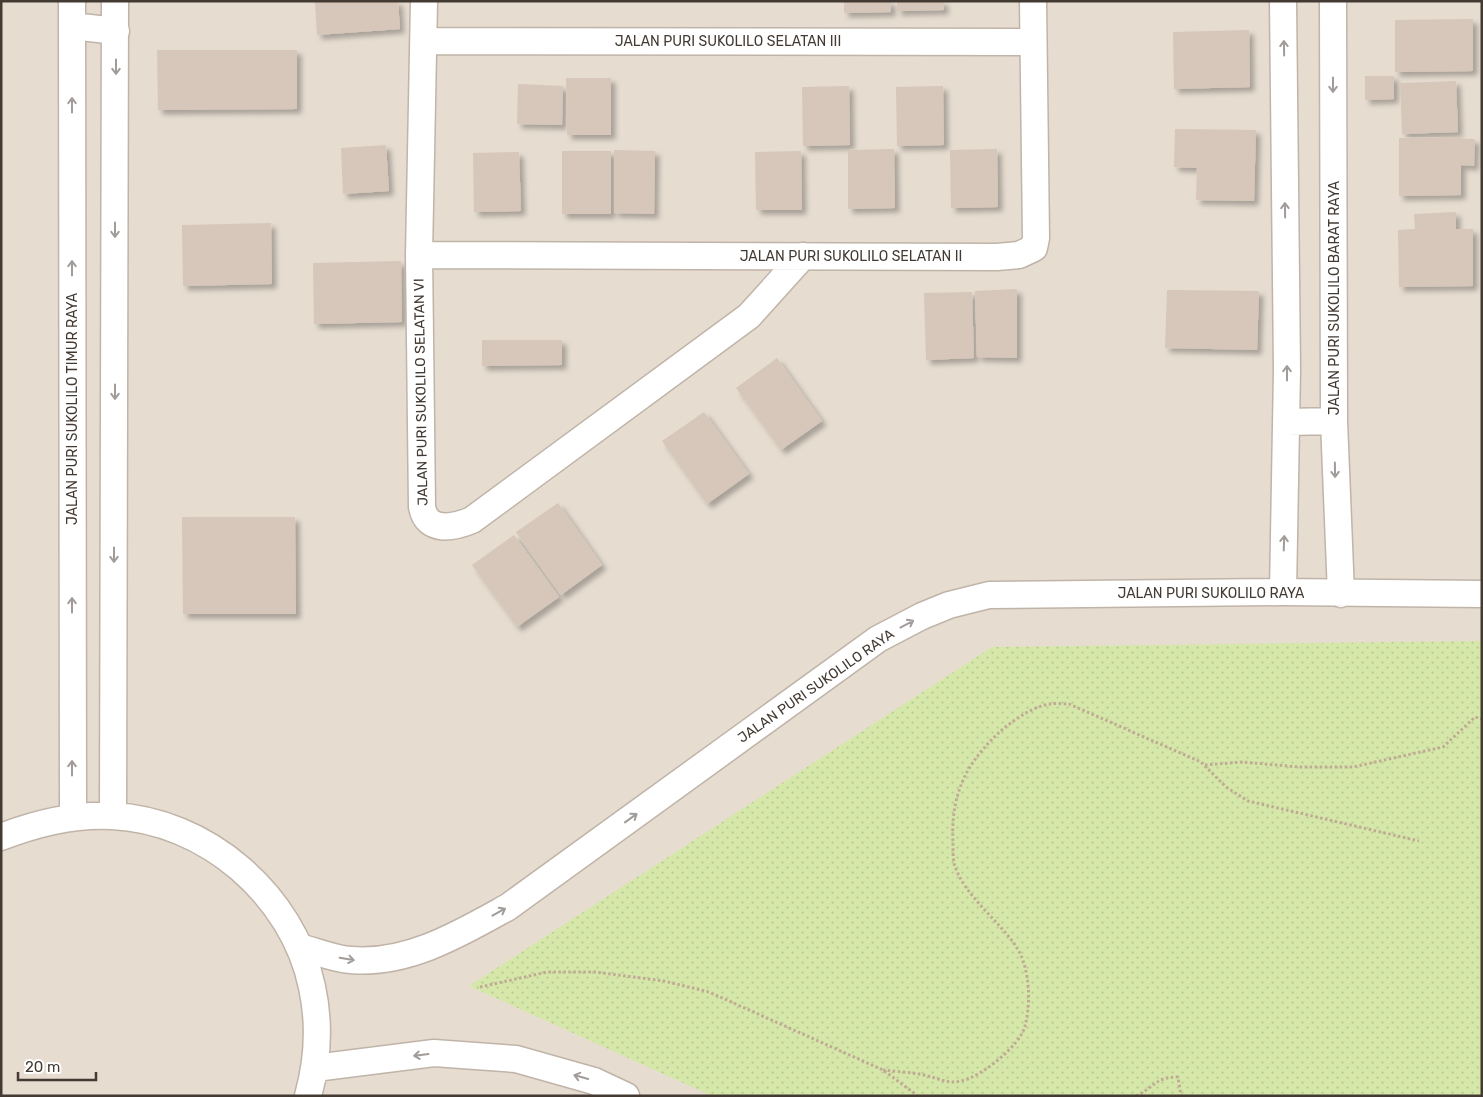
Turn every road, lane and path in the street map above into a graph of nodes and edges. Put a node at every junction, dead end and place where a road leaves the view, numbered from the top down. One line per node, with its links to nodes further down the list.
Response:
1 (116, 1): 7 (street)
2 (424, 1): 8 (street, JALAN PURI SUKOLILO SELATAN VI)
3 (1034, 1): 9 (street, JALAN PURI SUKOLILO SELATAN II)
4 (1283, 1): 13 (street, one-way to 4)
5 (1333, 1): 12 (street, JALAN PURI SUKOLILO BARAT RAYA, one-way to 12)
6 (72, 14): 7 (street); 19 (street, JALAN PURI SUKOLILO TIMUR RAYA, one-way to 6)
7 (116, 31): 20 (street, one-way to 20)
8 (424, 41): 9 (street, JALAN PURI SUKOLILO SELATAN III); 10 (street, JALAN PURI SUKOLILO SELATAN VI)
9 (1033, 42): 11 (street, JALAN PURI SUKOLILO SELATAN II)
10 (419, 255): 11 (street, JALAN PURI SUKOLILO SELATAN II); 11 (street, JALAN PURI SUKOLILO SELATAN VI)
11 (803, 256)
12 (1334, 421): 13 (street); 15 (street, JALAN PURI SUKOLILO BARAT RAYA, one-way to 15)
13 (1287, 422): 14 (street, one-way to 13)
14 (1283, 592): 15 (street, JALAN PURI SUKOLILO RAYA); 23 (street, JALAN PURI SUKOLILO RAYA, one-way to 14)
15 (1341, 594): 16 (street, JALAN PURI SUKOLILO RAYA)
16 (1482, 594)
17 (1482, 719): 18 (path)
18 (1204, 765): 22 (path); 26 (path)
19 (72, 816): 20 (street); 21 (street)
20 (113, 816): 23 (street)
21 (1, 837)
22 (1419, 841)
23 (299, 947): 25 (street)
24 (480, 987): 26 (path)
25 (315, 1068): 27 (street); 28 (street, one-way to 25)
26 (883, 1070): 29 (path)
27 (308, 1096)
28 (626, 1096)
29 (918, 1096)
30 (1136, 1096): 31 (path)
31 (1181, 1096)

